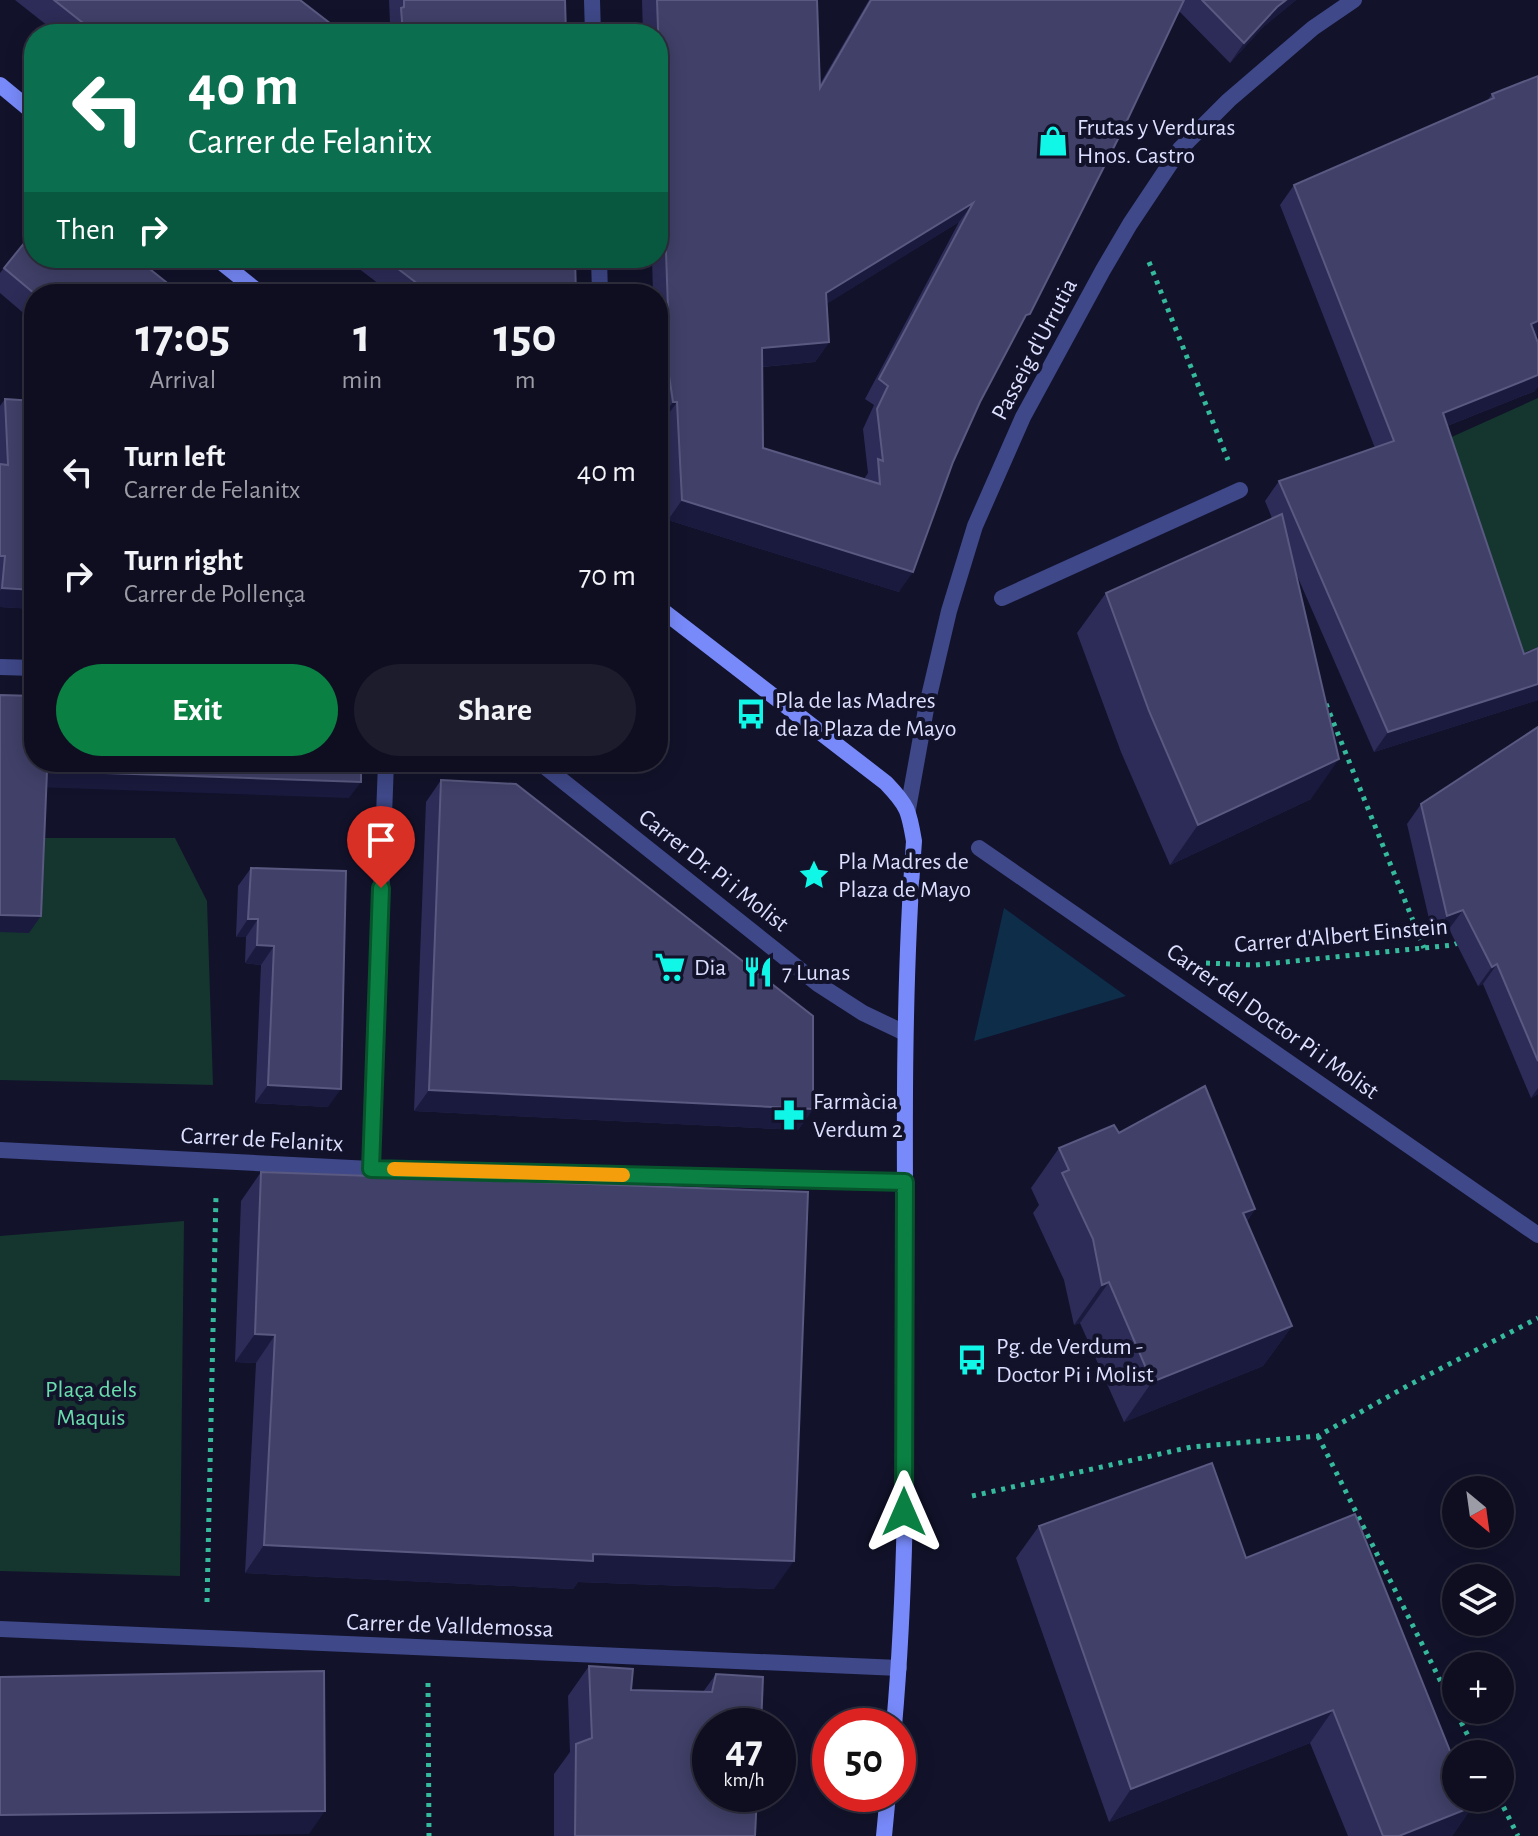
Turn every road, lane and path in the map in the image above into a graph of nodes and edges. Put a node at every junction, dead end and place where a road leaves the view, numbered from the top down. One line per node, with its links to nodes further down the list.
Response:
1 (592, 0): 3 (street)
2 (1354, 0): 17 (street, Passeig d'Urrutia)
3 (593, 24)
4 (0, 85): 5 (main road)
5 (24, 105)
6 (1147, 259): 9 (path)
7 (228, 268): 8 (main road)
8 (248, 284)
9 (1240, 490): 10 (street)
10 (1002, 598)
11 (668, 615): 17 (main road)
12 (0, 667): 13 (street)
13 (24, 668)
14 (1321, 693): 20 (path)
15 (386, 772): 24 (street)
16 (552, 772): 22 (street, Carrer Dr. Pi i Molist)
17 (908, 809): 22 (main road)
18 (979, 848): 21 (street, Carrer del Doctor Pi i Molist)
19 (1467, 939): 20 (path, Carrer d'Albert Einstein)
20 (1424, 948): 21 (path, Carrer d'Albert Einstein)
21 (1143, 961): 27 (street, Carrer del Doctor Pi i Molist)
22 (905, 1033): 25 (main road)
23 (0, 1150): 24 (street, Carrer de Felanitx)
24 (371, 1169): 25 (street, Carrer de Felanitx)
25 (905, 1182): 33 (main road)
26 (216, 1195): 31 (path)
27 (1538, 1235)
28 (1538, 1318): 29 (path)
29 (1318, 1436): 30 (path); 36 (path)
30 (972, 1496)
31 (207, 1602)
32 (0, 1629): 33 (street, Carrer de Valldemossa)
33 (899, 1668): 35 (main road)
34 (428, 1683): 39 (path)
35 (896, 1708)
36 (1470, 1740)
37 (886, 1812): 40 (main road)
38 (1506, 1812): 41 (path)
39 (429, 1836)
40 (884, 1836)
41 (1518, 1836)

